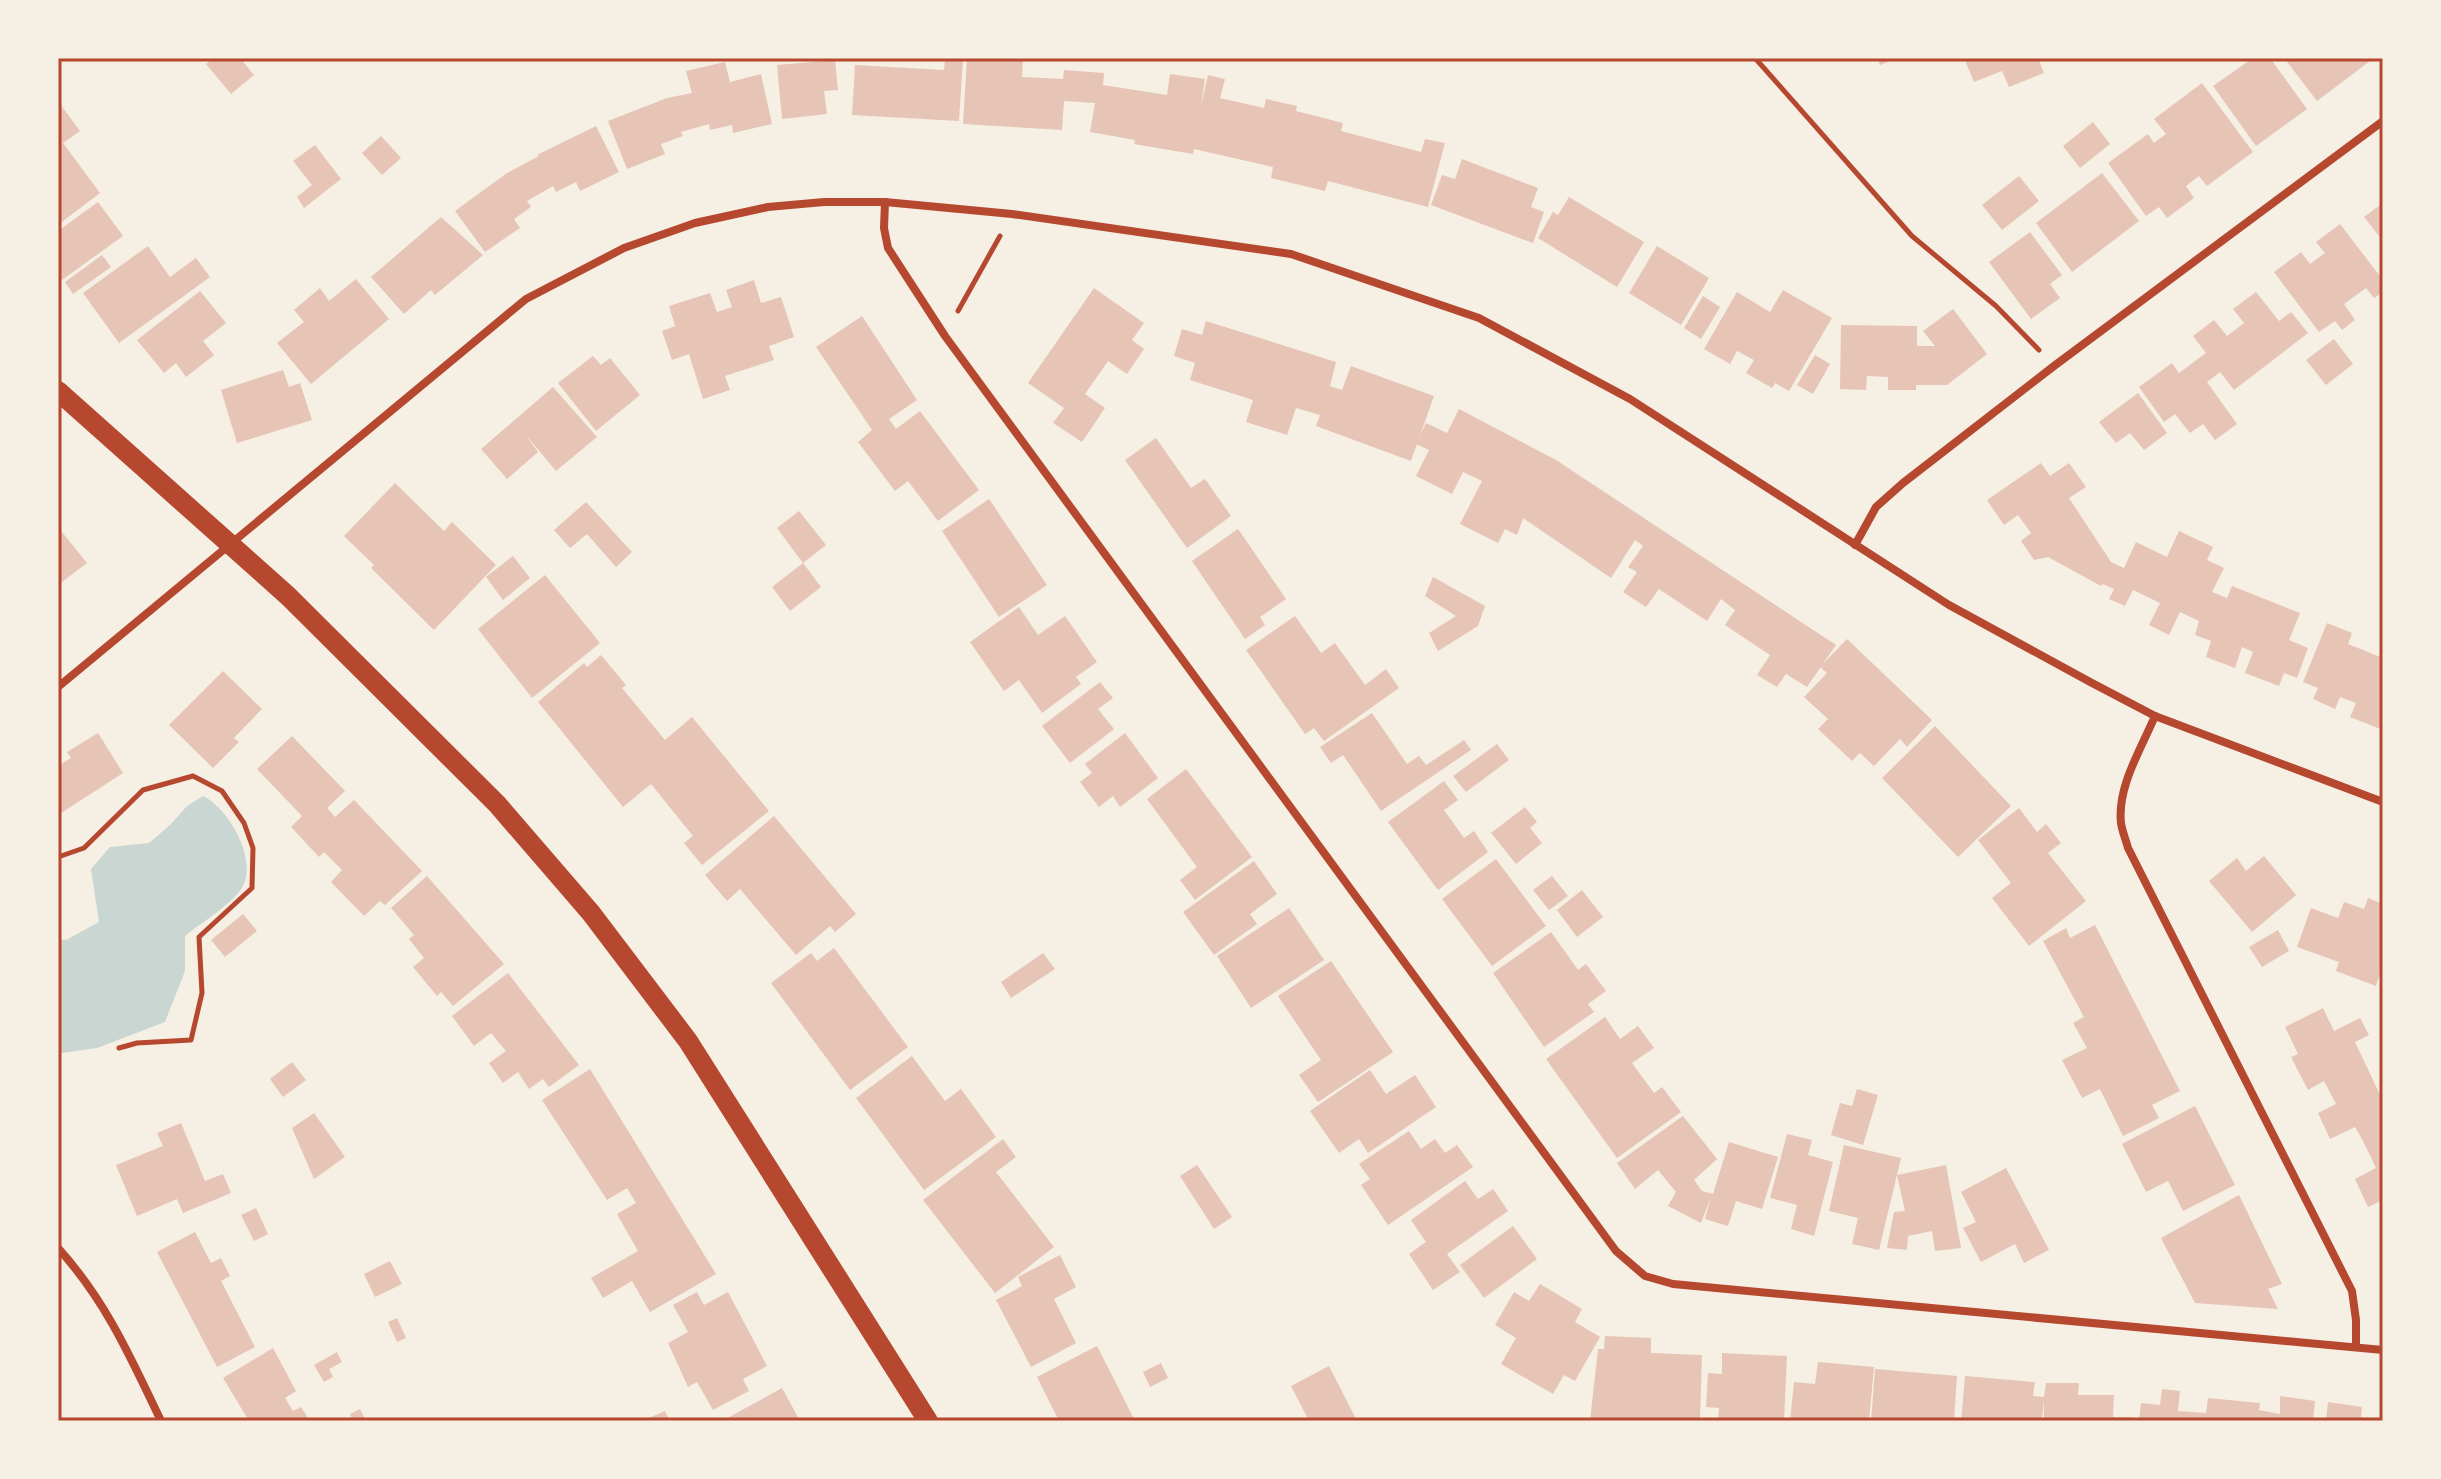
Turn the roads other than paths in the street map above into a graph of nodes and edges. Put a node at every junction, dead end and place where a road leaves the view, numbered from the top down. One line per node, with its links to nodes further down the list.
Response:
1 (2383, 121): 5 (street)
2 (885, 202): 4 (street); 5 (street); 10 (street)
3 (58, 391): 4 (main road)
4 (230, 544): 6 (street); 13 (main road)
5 (1855, 545): 7 (street)
6 (58, 687)
7 (2155, 716): 8 (street); 10 (street)
8 (2383, 802)
9 (58, 1248): 12 (street)
10 (2356, 1347): 11 (street)
11 (2383, 1350)
12 (161, 1421)
13 (928, 1421)

